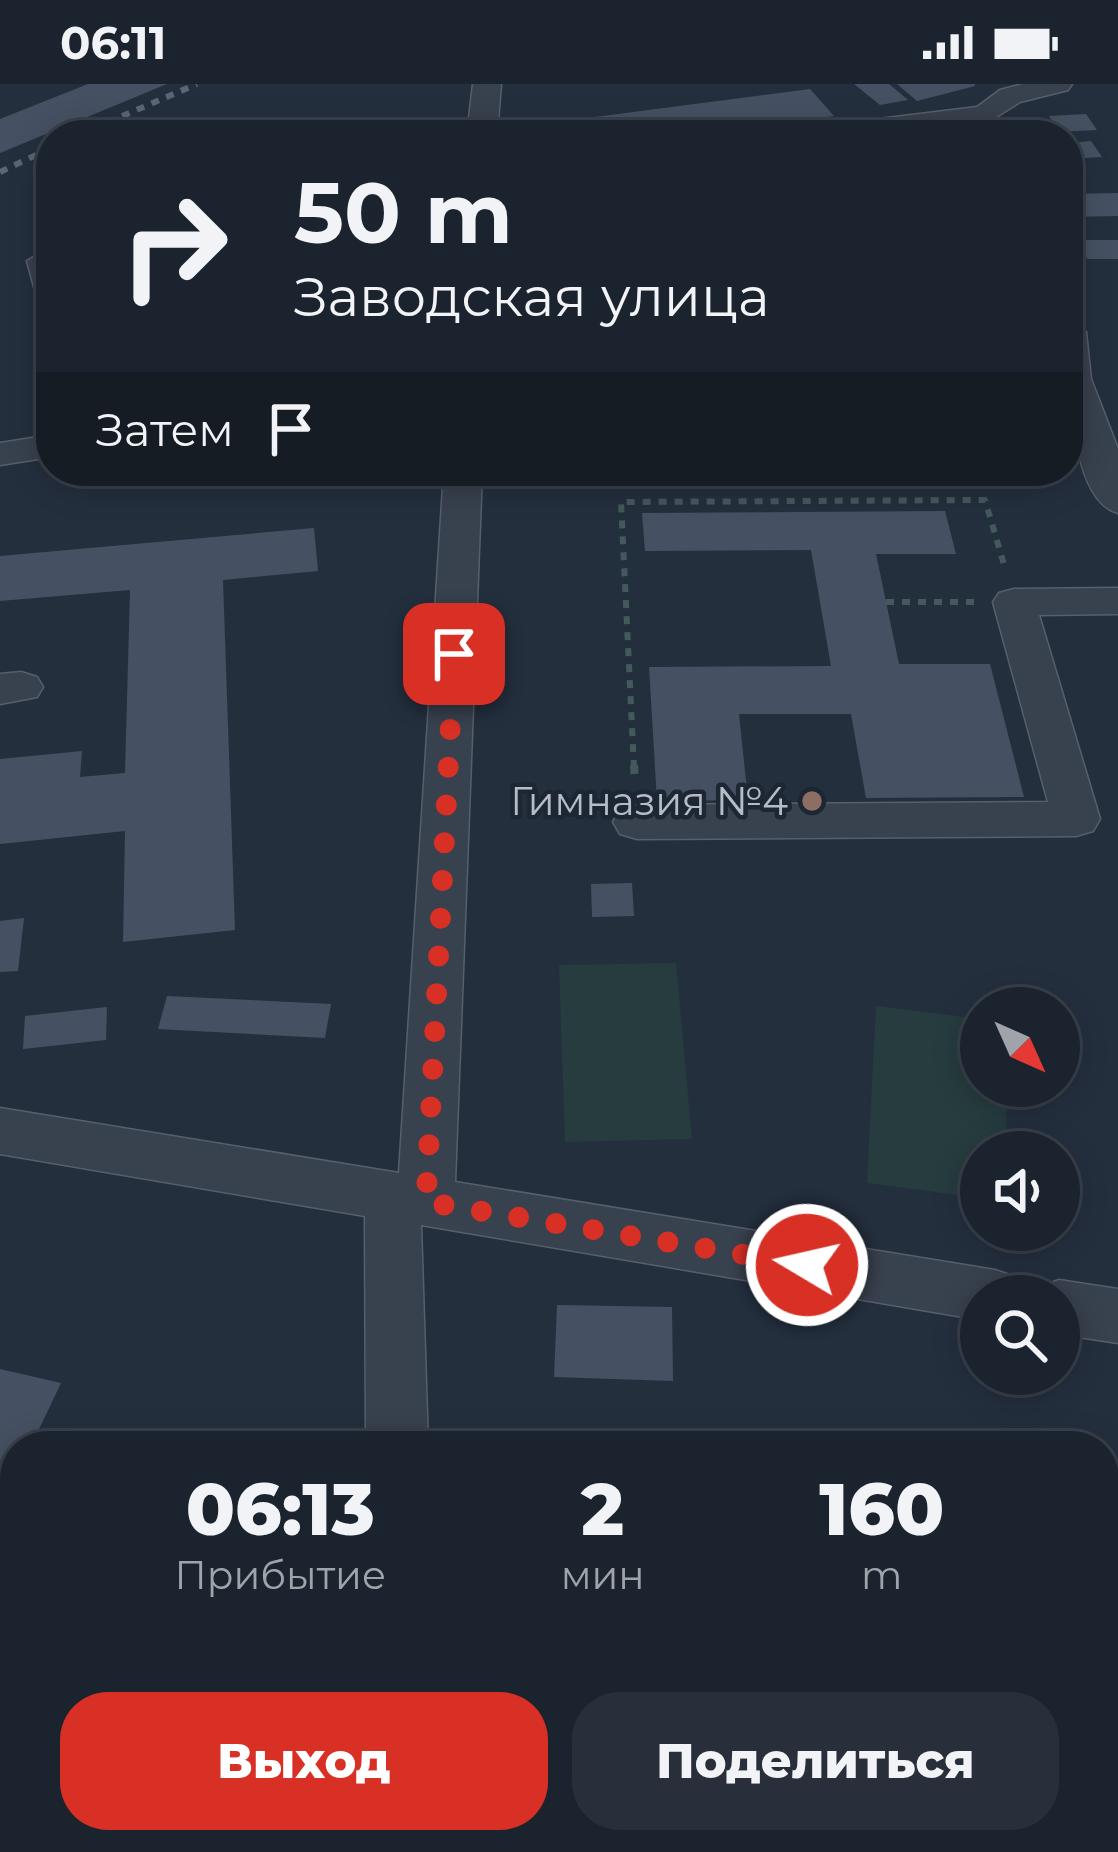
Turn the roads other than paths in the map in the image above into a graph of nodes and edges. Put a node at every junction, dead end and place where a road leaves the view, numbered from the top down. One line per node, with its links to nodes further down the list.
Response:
1 (487, 84): 3 (street)
2 (1058, 84): 4 (street)
3 (483, 120)
4 (990, 120)
5 (1083, 379): 6 (street)
6 (1118, 379)
7 (1083, 412): 11 (street)
8 (36, 448): 9 (street)
9 (0, 454)
10 (462, 486): 15 (street)
11 (1118, 501)
12 (1118, 601): 13 (street)
13 (638, 823)
14 (0, 1131): 15 (street)
15 (411, 1200): 16 (street); 19 (street)
16 (960, 1290)
17 (1080, 1310): 18 (street)
18 (1118, 1316)
19 (397, 1431)

